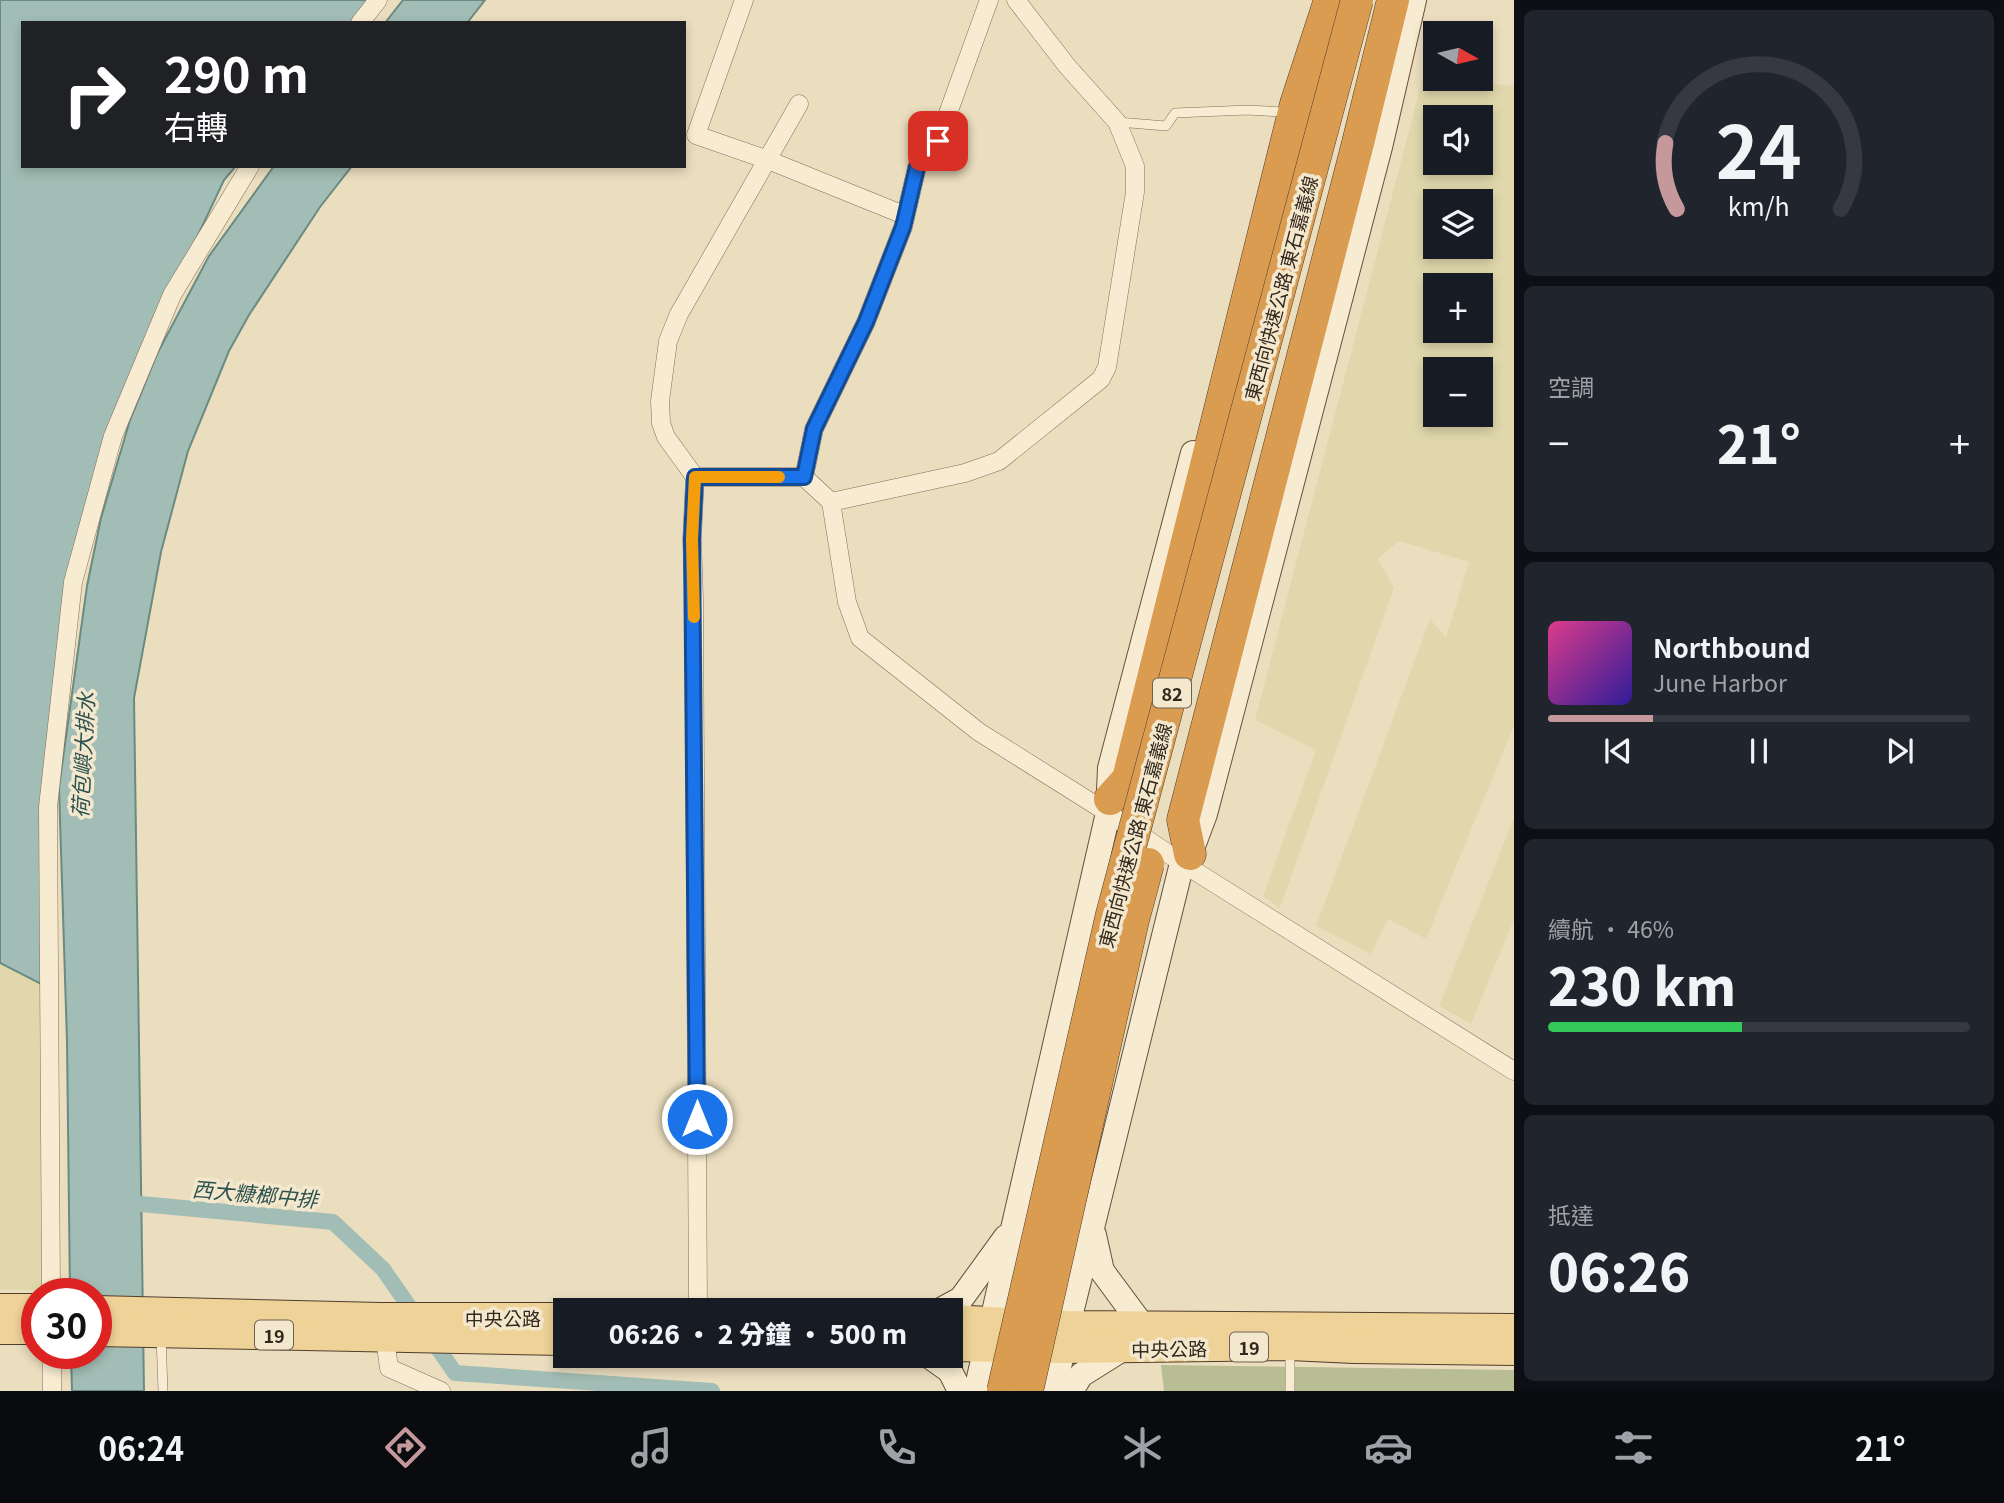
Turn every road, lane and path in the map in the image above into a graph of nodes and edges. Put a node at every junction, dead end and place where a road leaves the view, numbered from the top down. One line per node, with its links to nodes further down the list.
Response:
1 (378, 0): 11 (street)
2 (744, 0): 15 (street)
3 (989, 0): 17 (street)
4 (1016, 0): 14 (street)
5 (1316, 0): 13 (street)
6 (1330, 0): 21 (highway)
7 (1357, 0): 58 (highway, 東西向快速公路 東石嘉義線 / 82, bridge)
8 (1378, 0): 59 (highway, 東西向快速公路 東石嘉義線 / 82, bridge)
9 (1392, 0): 22 (highway)
10 (1414, 0): 22 (street)
11 (362, 21)
12 (799, 104): 15 (street)
13 (1283, 112): 14 (lane); 21 (street)
14 (1117, 122): 20 (street)
15 (768, 160): 17 (street); 18 (street)
16 (249, 168): 26 (street)
17 (904, 215): 19 (street)
18 (695, 477): 19 (street); 27 (street)
19 (804, 477): 20 (street)
20 (831, 502): 21 (street)
21 (1109, 806): 22 (street); 24 (street)
22 (1186, 859): 23 (street); 25 (street)
23 (1514, 1071)
24 (1014, 1225): 28 (street); 34 (street)
25 (1093, 1230): 35 (street); 43 (street)
26 (51, 1278)
27 (698, 1298)
28 (962, 1298)
29 (0, 1308): 30 (main road)
30 (21, 1308)
31 (112, 1315): 36 (main road, 19)
32 (553, 1318): 37 (main road, 中央公路 / 19)
33 (963, 1319): 34 (main road, 中央公路 / 19)
34 (990, 1320): 43 (main road, 中央公路 / 19); 48 (street)
35 (1142, 1325): 43 (main road, 中央公路 / 19); 44 (main road, 中央公路 / 19)
36 (155, 1327): 41 (main road, 19); 42 (main road, 19); 54 (lane)
37 (442, 1328): 42 (main road, 19); 45 (main road, 中央公路 / 19)
38 (1514, 1328): 44 (main road, 中央公路 / 19)
39 (0, 1329): 40 (main road)
40 (21, 1330)
41 (112, 1331)
42 (391, 1332): 55 (street)
43 (1065, 1337): 48 (main road, 中央公路 / 19); 49 (main road, 中央公路 / 19); 60 (street)
44 (1354, 1338): 46 (main road, 中央公路 / 19); 50 (main road, 中央公路 / 19)
45 (553, 1340)
46 (1290, 1346): 49 (main road, 中央公路 / 19); 62 (lane)
47 (963, 1347): 48 (main road, 中央公路 / 19)
48 (985, 1348): 57 (street)
49 (1124, 1348): 61 (street)
50 (1514, 1351)
51 (946, 1368): 56 (street)
52 (52, 1369): 53 (street)
53 (52, 1391)
54 (163, 1391)
55 (441, 1391)
56 (960, 1391)
57 (976, 1391)
58 (1003, 1391)
59 (1027, 1391)
60 (1054, 1391)
61 (1071, 1391)
62 (1290, 1391)

